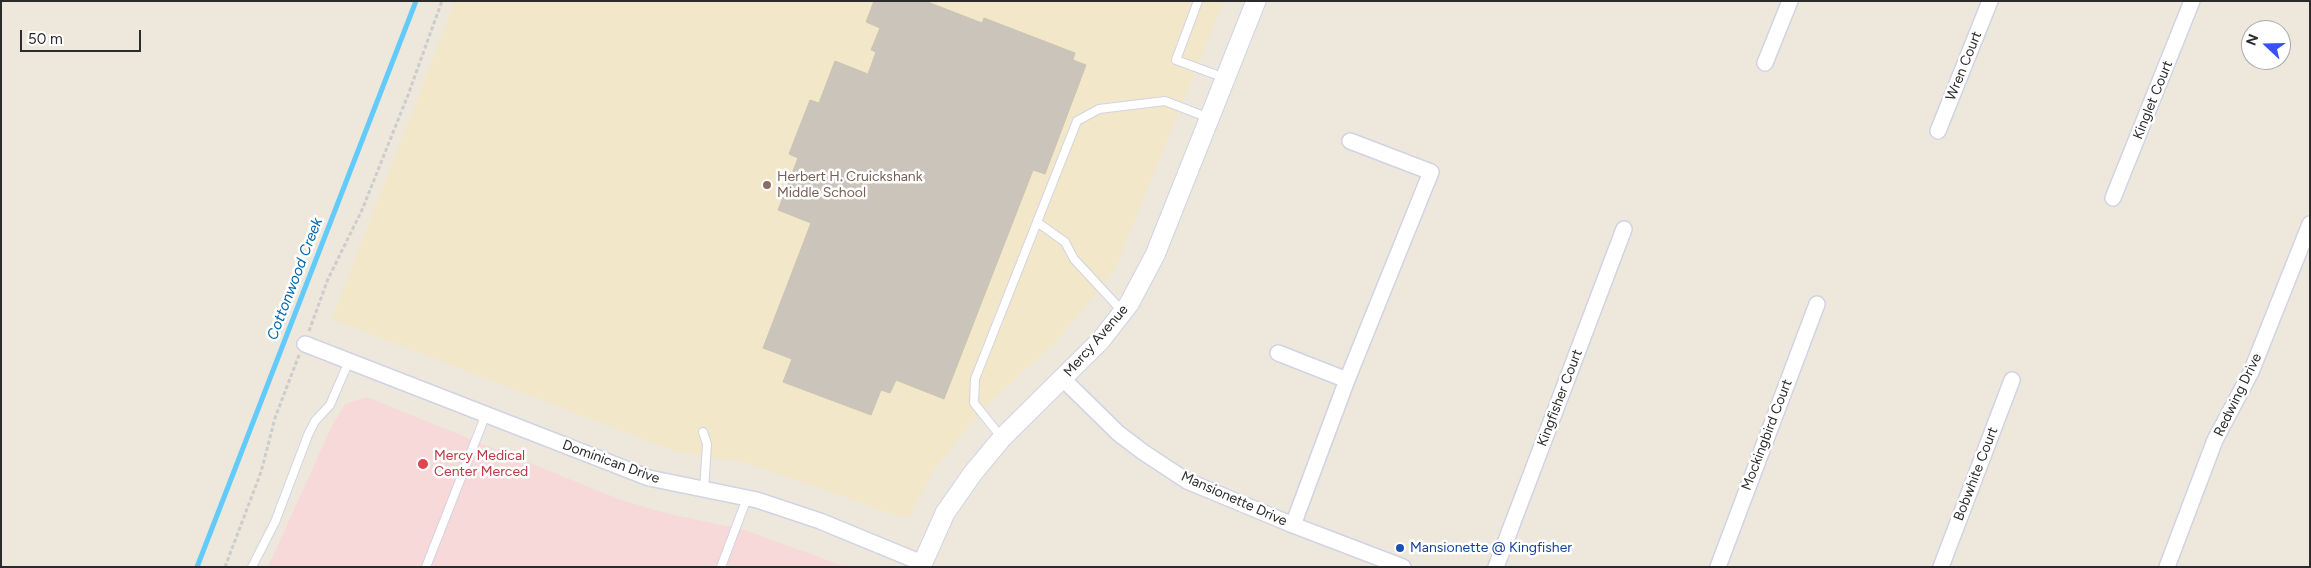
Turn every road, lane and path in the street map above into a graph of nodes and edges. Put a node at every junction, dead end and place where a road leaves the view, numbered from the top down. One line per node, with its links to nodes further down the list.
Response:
1 (442, 1): 18 (path)
2 (1198, 1): 8 (lane)
3 (1256, 1): 8 (street, Mercy Avenue)
4 (1790, 1): 7 (street)
5 (1990, 1): 10 (street, Wren Court)
6 (2192, 1): 12 (street, Kinglet Court)
7 (1765, 63)
8 (1225, 78): 9 (street, Mercy Avenue)
9 (1209, 118): 13 (lane); 17 (street, Mercy Avenue)
10 (1938, 131)
11 (1350, 141): 22 (street)
12 (2113, 198)
13 (1037, 222): 17 (lane); 26 (lane)
14 (2310, 224): 39 (street, Redwing Drive)
15 (1624, 229): 36 (street, Kingfisher Court)
16 (1817, 304): 37 (street, Mockingbird Court)
17 (1123, 312): 21 (street, Mercy Avenue)
18 (305, 344): 20 (street, Dominican Drive); 31 (path)
19 (1278, 353): 22 (street)
20 (348, 361): 24 (street, Dominican Drive); 32 (lane)
21 (1063, 379): 26 (street, Mercy Avenue); 29 (street, Mansionette Drive)
22 (1347, 380): 29 (street)
23 (2012, 380): 38 (street, Bobwhite Court)
24 (486, 414): 27 (street, Dominican Drive); 33 (lane)
25 (703, 432): 27 (lane)
26 (1002, 438): 30 (street, Mercy Avenue)
27 (704, 490): 28 (street, Dominican Drive)
28 (747, 498): 30 (street, Dominican Drive); 34 (lane)
29 (1293, 525): 35 (street, Mansionette Drive)
30 (924, 565)
31 (225, 567)
32 (252, 567)
33 (426, 567)
34 (721, 567)
35 (1403, 567)
36 (1496, 567)
37 (1718, 567)
38 (1941, 567)
39 (2167, 567)

